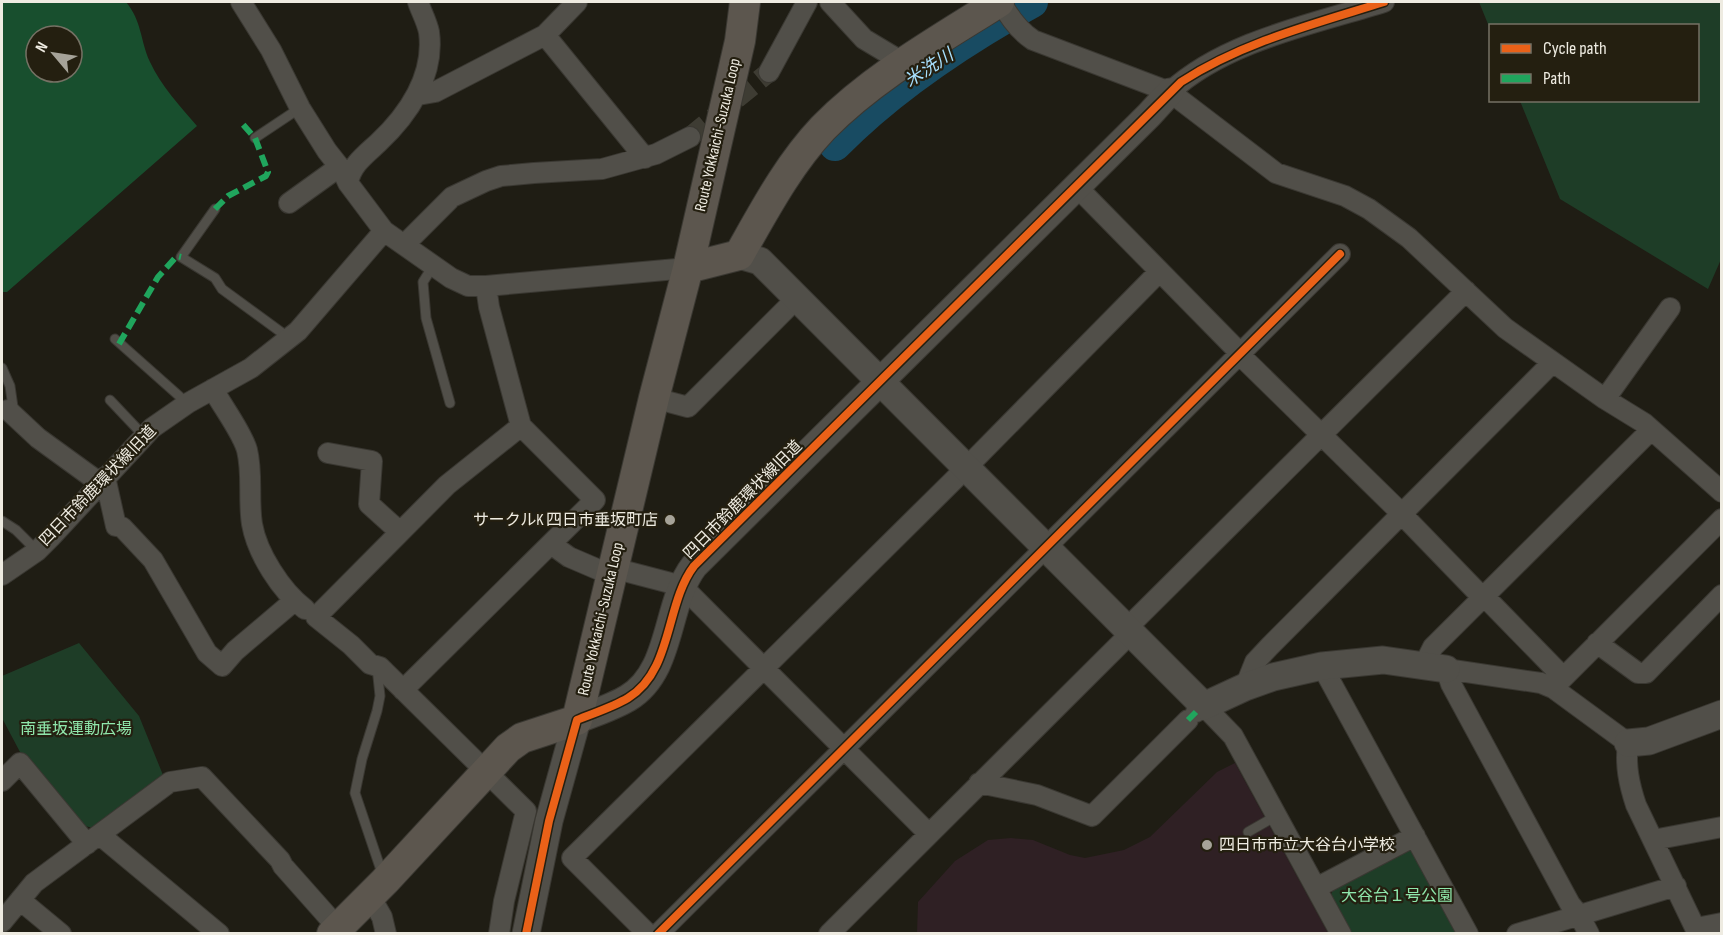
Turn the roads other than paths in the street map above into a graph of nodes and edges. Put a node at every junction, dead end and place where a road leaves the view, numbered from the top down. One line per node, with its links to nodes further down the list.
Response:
1 (241, 2): 14 (street)
2 (418, 2): 13 (street)
3 (577, 2): 9 (street)
4 (745, 2): 27 (main road, Route Yokkaichi-Suzuka Loop)
5 (807, 2): 11 (street)
6 (830, 2): 10 (street)
7 (1384, 2): 12 (street)
8 (1004, 8): 10 (main road); 12 (street)
9 (545, 35): 13 (street); 17 (street)
10 (904, 63): 25 (main road)
11 (769, 72)
12 (1170, 92): 19 (street, 四日市鈴鹿環状線旧道); 30 (street)
13 (417, 95): 18 (street)
14 (300, 108): 16 (lane); 18 (street)
15 (690, 137): 17 (street)
16 (255, 138)
17 (645, 158): 23 (street)
18 (344, 175): 20 (street); 22 (street)
19 (1077, 187): 28 (street); 38 (street, 四日市鈴鹿環状線旧道)
20 (289, 202)
21 (214, 209): 33 (lane)
22 (384, 231): 23 (street); 33 (street, 四日市鈴鹿環状線旧道)
23 (405, 244): 26 (street)
24 (1340, 254): 35 (street)
25 (739, 255): 27 (main road); 31 (street)
26 (433, 266): 29 (street); 43 (lane)
27 (688, 268): 29 (street); 40 (main road, Route Yokkaichi-Suzuka Loop)
28 (1159, 272): 35 (street); 51 (street)
29 (486, 286): 46 (street)
30 (1466, 291): 36 (street); 49 (street)
31 (796, 298): 38 (street); 40 (street)
32 (1670, 308): 41 (street)
33 (289, 338): 39 (street, 四日市鈴鹿環状線旧道)
34 (115, 339): 44 (lane)
35 (1240, 355): 49 (street); 59 (street)
36 (1553, 362): 41 (street); 54 (street)
37 (2, 368): 45 (lane)
38 (880, 383): 51 (street); 63 (street, 四日市鈴鹿環状線旧道)
39 (213, 389): 44 (street, 四日市鈴鹿環状線旧道); 66 (street)
40 (654, 398): 61 (main road, Route Yokkaichi-Suzuka Loop)
41 (1605, 399): 47 (street)
42 (110, 400): 48 (lane)
43 (450, 403)
44 (188, 404): 48 (street, 四日市鈴鹿環状線旧道)
45 (5, 412): 52 (street)
46 (521, 426): 57 (street); 58 (street)
47 (1651, 430): 53 (street); 65 (street)
48 (144, 436): 52 (street, 四日市鈴鹿環状線旧道)
49 (1321, 436): 54 (street); 68 (street)
50 (328, 453): 57 (street)
51 (966, 468): 59 (street); 72 (street)
52 (103, 480): 60 (street, 四日市鈴鹿環状線旧道); 66 (street)
53 (1722, 492)
54 (1401, 516): 65 (street); 75 (street)
55 (1722, 519): 69 (street)
56 (2, 521): 60 (lane)
57 (400, 532): 67 (street)
58 (551, 544): 61 (street); 76 (street)
59 (1046, 548): 68 (street); 81 (street)
60 (37, 551): 62 (street, 四日市鈴鹿環状線旧道)
61 (612, 572): 63 (street); 79 (main road, Route Yokkaichi-Suzuka Loop)
62 (2, 575)
63 (682, 586): 72 (street); 79 (street, 四日市鈴鹿環状線旧道)
64 (1722, 595): 69 (street)
65 (1483, 597): 73 (street); 74 (street)
66 (294, 601): 67 (street)
67 (316, 617): 70 (street)
68 (1129, 631): 77 (street); 84 (street)
69 (1597, 643): 74 (street)
70 (377, 666): 76 (street); 93 (lane)
71 (1322, 666): 73 (street); 75 (street); 89 (street)
72 (764, 667): 81 (street); 106 (street)
73 (1435, 667): 74 (street); 96 (street)
74 (1558, 683): 80 (street)
75 (1245, 687): 77 (street)
76 (403, 690): 82 (street)
77 (1196, 712): 84 (street); 85 (street)
78 (1722, 714): 80 (street)
79 (577, 720): 82 (main road); 105 (street)
80 (1628, 743): 91 (street)
81 (844, 748): 88 (street); 107 (street)
82 (486, 771): 93 (main road); 104 (street)
83 (3, 776): 90 (street)
84 (979, 783): 88 (street)
85 (1276, 816): 87 (lane); 94 (street)
86 (1722, 827): 91 (street)
87 (1248, 832)
88 (928, 834): 108 (street)
89 (1415, 836): 94 (street); 110 (street)
90 (93, 840): 95 (street); 99 (street); 102 (street)
91 (1653, 840): 92 (street)
92 (1676, 886): 96 (street); 100 (street)
93 (377, 888): 99 (main road); 103 (street)
94 (1316, 888): 109 (street)
95 (20, 900): 97 (street); 101 (street)
96 (1579, 915): 111 (street); 112 (street)
97 (2, 922)
98 (1722, 923): 100 (street)
99 (335, 931)
100 (1697, 931)
101 (61, 933)
102 (219, 933)
103 (386, 933)
104 (499, 933)
105 (526, 933)
106 (648, 933)
107 (658, 933)
108 (829, 933)
109 (1341, 933)
110 (1468, 933)
111 (1517, 933)
112 (1589, 933)

